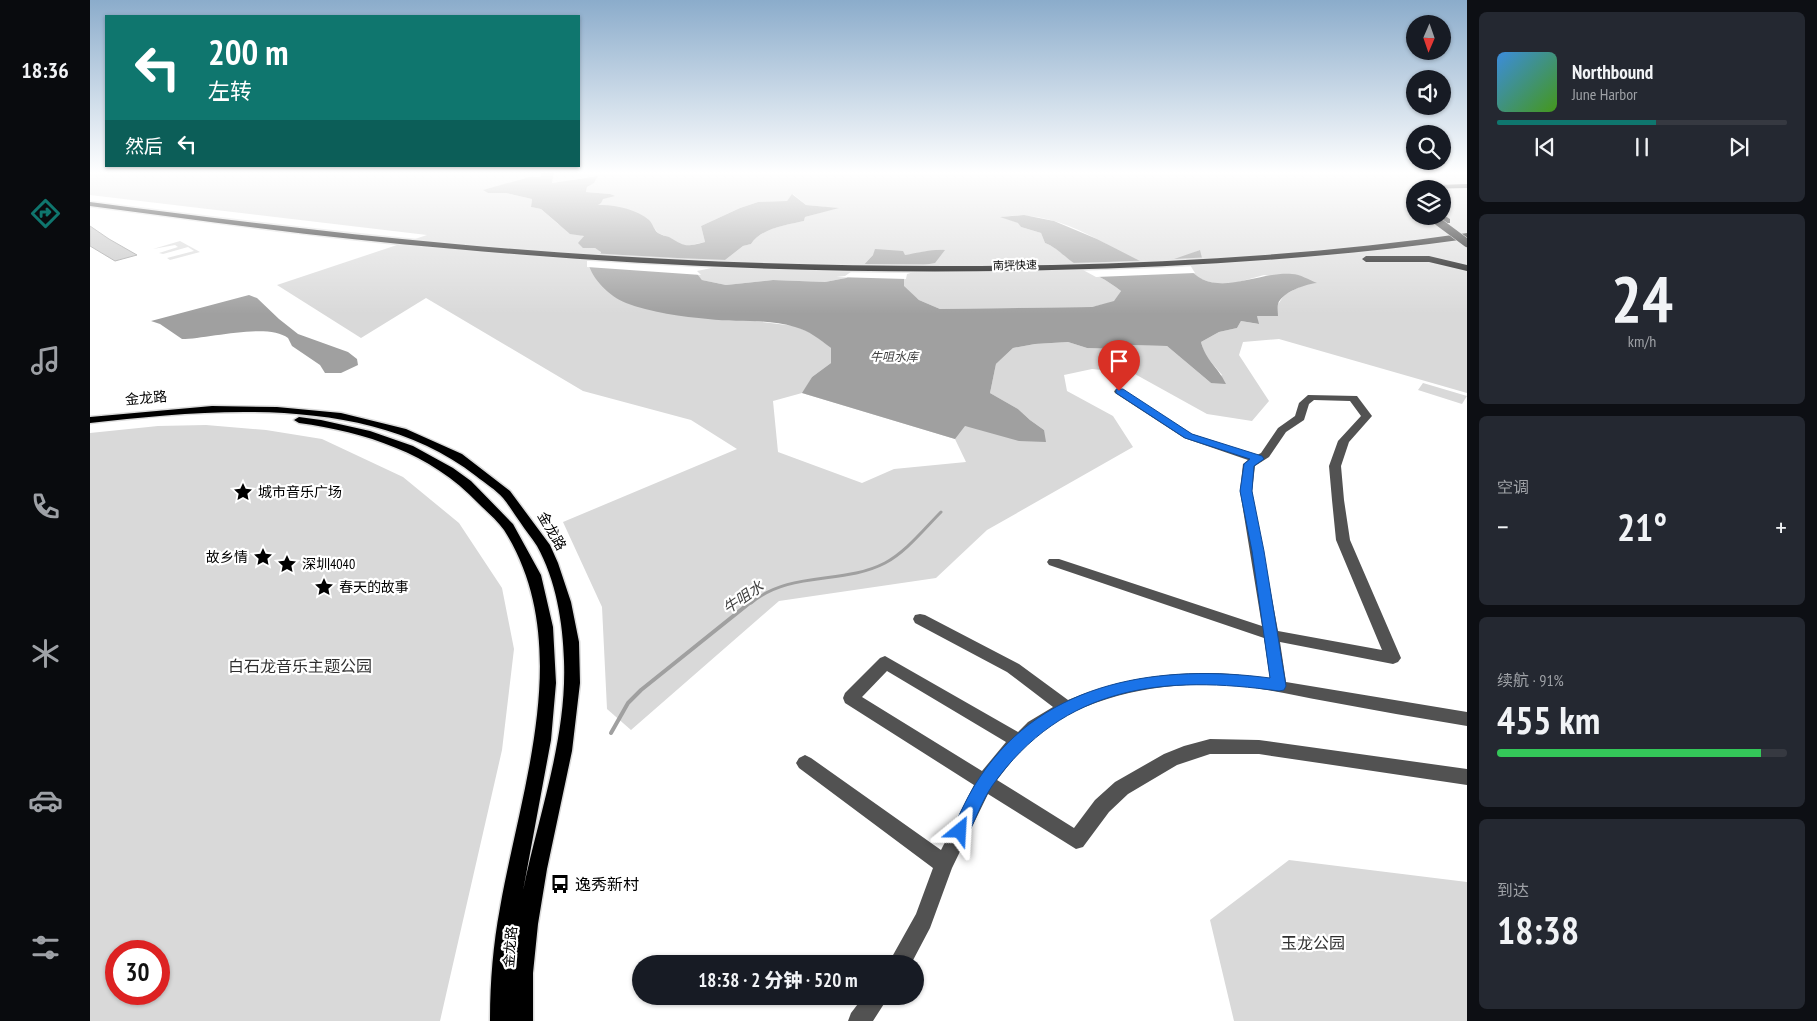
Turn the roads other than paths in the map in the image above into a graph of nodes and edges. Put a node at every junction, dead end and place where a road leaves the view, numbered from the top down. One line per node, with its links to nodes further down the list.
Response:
1 (192, 220): 10 (highway, 南坪快速)
2 (1447, 225): 6 (highway, bridge)
3 (1450, 225): 5 (highway)
4 (1467, 230): 7 (highway)
5 (1467, 236): 7 (highway)
6 (1467, 243): 8 (highway)
7 (1308, 255): 10 (highway)
8 (1317, 261): 9 (highway); 10 (highway)
9 (1467, 268)
10 (1058, 272)
11 (1119, 391): 14 (street)
12 (90, 420): 29 (main road, 金龙路)
13 (90, 425): 28 (main road, 金龙路)
14 (1258, 459): 17 (street); 17 (street)
15 (1054, 562): 17 (street)
16 (920, 619): 19 (street)
17 (1271, 635): 18 (street)
18 (1279, 686): 19 (street); 20 (street)
19 (1067, 708): 21 (street)
20 (1467, 719)
21 (1019, 741): 24 (street); 24 (street)
22 (805, 763): 25 (street)
23 (1467, 777): 24 (street)
24 (985, 782): 25 (street)
25 (944, 864): 26 (street)
26 (904, 955)
27 (871, 1005): 30 (street)
28 (501, 1021)
29 (522, 1021)
30 (859, 1021)

